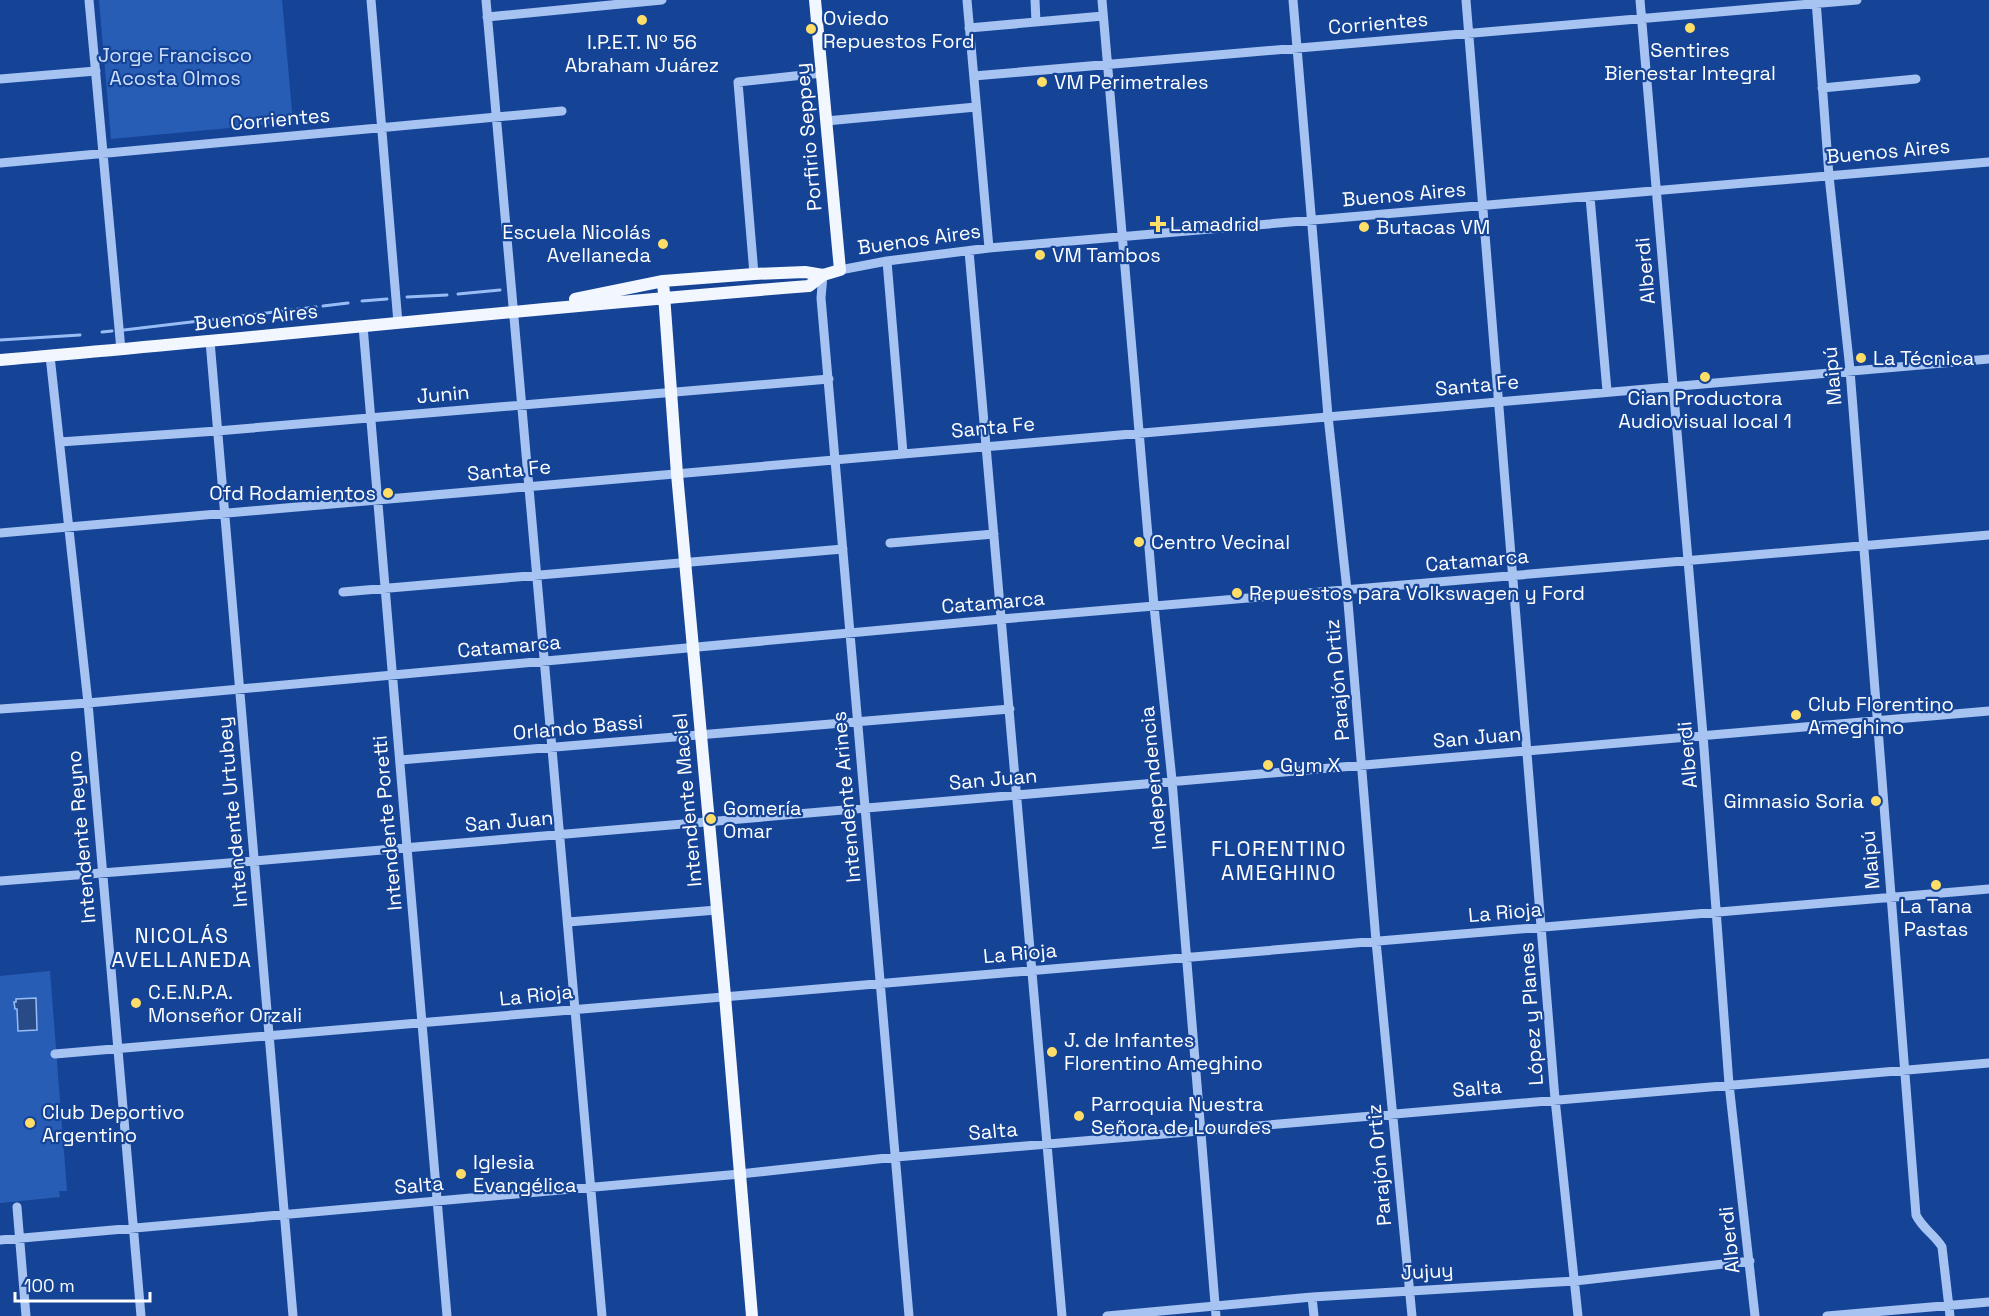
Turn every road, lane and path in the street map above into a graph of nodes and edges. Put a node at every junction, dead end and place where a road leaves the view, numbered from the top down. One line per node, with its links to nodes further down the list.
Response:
1 (89, 0): 23 (street)
2 (371, 0): 33 (street)
3 (486, 0): 16 (street)
4 (662, 0): 13 (street)
5 (815, 0): 24 (main road, Porfirio Seppey)
6 (967, 0): 19 (street)
7 (1035, 0): 18 (street)
8 (1102, 0): 15 (street, Independencia)
9 (1293, 0): 21 (street, Parajón Ortiz)
10 (1466, 0): 20 (street)
11 (1640, 0): 17 (street, Alberdi)
12 (1857, 0): 14 (street, Corrientes)
13 (641, 1): 16 (street)
14 (1816, 2): 17 (street, Corrientes); 28 (street, Maipú)
15 (1103, 16): 18 (street); 22 (street, Independencia)
16 (487, 17): 31 (street)
17 (1641, 19): 20 (street, Corrientes); 38 (street, Alberdi)
18 (1036, 22): 19 (street)
19 (969, 28): 25 (street)
20 (1470, 34): 21 (street, Corrientes); 40 (street)
21 (1297, 48): 22 (street, Corrientes); 41 (street, Parajón Ortiz)
22 (1108, 64): 25 (street, Corrientes); 42 (street, Independencia)
23 (96, 71): 26 (street); 34 (street)
24 (822, 74): 32 (main road, Porfirio Seppey); 47 (street)
25 (974, 76): 29 (street)
26 (0, 79)
27 (1916, 79): 28 (street)
28 (1822, 88): 37 (street, Maipú)
29 (976, 107): 32 (street); 43 (street)
30 (562, 111): 31 (street, Corrientes)
31 (495, 117): 33 (street, Corrientes); 51 (street)
32 (826, 121): 46 (main road, Porfirio Seppey)
33 (381, 128): 34 (street, Corrientes); 52 (street)
34 (102, 153): 36 (street, Corrientes); 55 (street)
35 (1989, 162): 37 (street, Buenos Aires)
36 (0, 163)
37 (1829, 176): 38 (street, Buenos Aires); 59 (street, Maipú)
38 (1657, 191): 39 (street, Buenos Aires); 61 (street, Alberdi)
39 (1590, 197): 40 (street, Buenos Aires); 62 (street)
40 (1484, 206): 41 (street, Buenos Aires); 64 (street, López y Planes)
41 (1312, 221): 42 (street, Buenos Aires); 66 (street, Parajón Ortiz)
42 (1121, 237): 43 (street, Buenos Aires); 69 (street, Independencia)
43 (989, 248): 44 (street, Buenos Aires)
44 (969, 251): 45 (street, Buenos Aires); 71 (street)
45 (887, 261): 46 (street, Buenos Aires); 72 (street)
46 (840, 270): 48 (main road, Buenos Aires)
47 (754, 274): 48 (main road, Buenos Aires); 49 (main road, Buenos Aires)
48 (823, 275): 50 (main road, Buenos Aires); 60 (street, Intendente Arines)
49 (663, 281): 50 (main road, Intendente Maciel); 51 (main road, Buenos Aires)
50 (664, 298): 51 (main road, Buenos Aires); 63 (main road, Intendente Maciel)
51 (515, 311): 52 (main road, Buenos Aires); 65 (street)
52 (398, 323): 53 (main road, Buenos Aires)
53 (363, 326): 54 (main road, Buenos Aires); 67 (street, Intendente Poretti)
54 (210, 341): 55 (main road, Buenos Aires); 68 (street, Intendente Urtubey)
55 (121, 350): 56 (main road, Buenos Aires)
56 (51, 356): 58 (main road, Buenos Aires); 70 (street, Intendente Reyno)
57 (1989, 359): 59 (street, Santa Fe)
58 (0, 360)
59 (1850, 370): 61 (street, Santa Fe); 83 (street, Maipú)
60 (829, 380): 63 (street, Junin); 73 (street, Intendente Arines)
61 (1673, 386): 62 (street, Santa Fe); 85 (street, Alberdi)
62 (1607, 391): 64 (street, Santa Fe)
63 (671, 393): 65 (street, Junin); 74 (main road, Intendente Maciel)
64 (1500, 401): 66 (street, Santa Fe); 87 (street, López y Planes)
65 (523, 405): 67 (street, Junin); 75 (street)
66 (1328, 416): 69 (street, Santa Fe); 90 (street, Parajón Ortiz)
67 (370, 418): 68 (street, Junin); 76 (street, Intendente Poretti)
68 (217, 431): 70 (street, Junin); 77 (street, Intendente Urtubey)
69 (1139, 432): 71 (street, Santa Fe); 92 (street, Independencia)
70 (60, 442): 78 (street, Intendente Reyno)
71 (987, 446): 72 (street, Santa Fe); 80 (street)
72 (903, 453): 73 (street, Santa Fe)
73 (836, 459): 74 (street, Santa Fe); 84 (street, Intendente Arines)
74 (677, 474): 75 (street, Santa Fe); 86 (main road, Intendente Maciel)
75 (530, 486): 76 (street, Santa Fe); 88 (street)
76 (377, 499): 77 (street, Santa Fe); 89 (street, Intendente Poretti)
77 (225, 515): 78 (street, Santa Fe); 98 (street, Intendente Urtubey)
78 (70, 526): 79 (street, Santa Fe); 99 (street, Intendente Reyno)
79 (0, 533)
80 (994, 534): 82 (street); 93 (street)
81 (1989, 535): 83 (street, Catamarca)
82 (890, 543)
83 (1863, 545): 85 (street, Catamarca); 103 (street, Maipú)
84 (843, 549): 86 (street); 94 (street, Intendente Arines)
85 (1688, 560): 87 (street, Catamarca); 106 (street, Alberdi)
86 (687, 564): 88 (street); 95 (main road, Intendente Maciel)
87 (1514, 575): 90 (street, Catamarca); 108 (street, López y Planes)
88 (538, 576): 89 (street); 96 (street)
89 (384, 589): 91 (street); 97 (street, Intendente Poretti)
90 (1347, 590): 92 (street, Catamarca); 110 (street, Parajón Ortiz)
91 (343, 592)
92 (1154, 606): 93 (street, Catamarca); 111 (street, Independencia)
93 (1002, 619): 94 (street, Catamarca); 101 (street)
94 (850, 633): 95 (street, Catamarca); 104 (street, Intendente Arines)
95 (693, 647): 96 (street, Catamarca); 105 (main road, Intendente Maciel)
96 (545, 661): 97 (street, Catamarca); 107 (street)
97 (393, 675): 98 (street, Catamarca); 109 (street, Intendente Poretti)
98 (240, 689): 99 (street, Catamarca); 117 (street, Intendente Urtubey)
99 (88, 703): 100 (street, Catamarca); 118 (street, Intendente Reyno)
100 (0, 709)
101 (1010, 709): 104 (street, Orlando Bassi); 112 (street)
102 (1989, 711): 103 (street, San Juan)
103 (1877, 720): 106 (street, San Juan); 121 (street, Maipú)
104 (858, 722): 105 (street, Orlando Bassi); 113 (street, Intendente Arines)
105 (700, 735): 107 (street, Orlando Bassi); 114 (main road, Intendente Maciel)
106 (1703, 735): 108 (street, San Juan); 123 (street, Alberdi)
107 (552, 747): 109 (street, Orlando Bassi); 115 (street)
108 (1527, 751): 110 (street, San Juan); 125 (street, López y Planes)
109 (400, 760): 116 (street, Intendente Poretti)
110 (1362, 765): 111 (street, San Juan); 126 (street, Parajón Ortiz)
111 (1172, 780): 112 (street, San Juan); 127 (street, Independencia)
112 (1017, 795): 113 (street, San Juan); 128 (street)
113 (866, 808): 114 (street, San Juan); 129 (street, Intendente Arines)
114 (708, 822): 115 (street, San Juan); 122 (main road, Intendente Maciel)
115 (560, 834): 116 (street, San Juan); 124 (street)
116 (408, 847): 117 (street, San Juan); 132 (street, Intendente Poretti)
117 (254, 861): 118 (street, San Juan); 133 (street, Intendente Urtubey)
118 (101, 873): 119 (street, San Juan); 134 (street, Intendente Reyno)
119 (0, 881)
120 (1989, 889): 121 (street, La Rioja)
121 (1891, 897): 123 (street, La Rioja); 137 (street, Maipú)
122 (717, 910): 124 (street); 130 (main road, Intendente Maciel)
123 (1716, 911): 125 (street, La Rioja); 138 (street, Alberdi)
124 (568, 922): 131 (street)
125 (1542, 927): 126 (street, La Rioja); 139 (street, López y Planes)
126 (1376, 941): 127 (street, La Rioja); 140 (street, Parajón Ortiz)
127 (1186, 957): 128 (street, La Rioja); 141 (street, Independencia)
128 (1032, 970): 129 (street, La Rioja); 142 (street)
129 (880, 982): 130 (street, La Rioja); 143 (street, Intendente Arines)
130 (725, 996): 131 (street, La Rioja); 144 (main road, Intendente Maciel)
131 (575, 1009): 132 (street, La Rioja); 145 (street)
132 (422, 1024): 133 (street, La Rioja); 146 (street, Intendente Poretti)
133 (269, 1036): 134 (street, La Rioja); 148 (street, Intendente Urtubey)
134 (117, 1048): 135 (street, La Rioja); 149 (street, Intendente Reyno)
135 (55, 1054)
136 (1989, 1063): 137 (street, Salta)
137 (1904, 1069): 138 (street, Salta); 158 (street, Maipú)
138 (1729, 1084): 139 (street, Salta); 152 (street, Alberdi)
139 (1555, 1099): 140 (street, Salta); 153 (street, López y Planes)
140 (1393, 1114): 141 (street, Salta); 154 (street, Parajón Ortiz)
141 (1200, 1131): 142 (street, Salta); 157 (street, Independencia)
142 (1047, 1144): 143 (street, Salta); 166 (street)
143 (896, 1157): 144 (street, Salta); 165 (street, Intendente Arines)
144 (740, 1174): 145 (street, Salta); 164 (main road, Intendente Maciel)
145 (590, 1188): 146 (street, Salta); 163 (street)
146 (438, 1201): 148 (street, Salta); 162 (street, Intendente Poretti)
147 (17, 1207): 150 (street)
148 (284, 1215): 149 (street, Salta); 161 (street, Intendente Urtubey)
149 (134, 1228): 150 (street, Salta); 160 (street, Intendente Reyno)
150 (19, 1238): 151 (street, Salta); 159 (street)
151 (0, 1240)
152 (1750, 1262): 153 (street, Jujuy); 172 (street, Alberdi)
153 (1575, 1281): 154 (street, Jujuy); 171 (street, López y Planes)
154 (1409, 1291): 155 (street, Jujuy); 170 (street, Parajón Ortiz)
155 (1312, 1297): 157 (street, Jujuy); 169 (street)
156 (1989, 1302): 158 (street)
157 (1215, 1305): 167 (street, Jujuy); 168 (street, Independencia)
158 (1949, 1305): 173 (street); 174 (street, Maipú)
159 (26, 1316)
160 (141, 1316)
161 (293, 1316)
162 (447, 1316)
163 (602, 1316)
164 (752, 1316)
165 (909, 1316)
166 (1062, 1316)
167 (1107, 1316)
168 (1216, 1316)
169 (1314, 1316)
170 (1412, 1316)
171 (1578, 1316)
172 (1755, 1316)
173 (1827, 1316)
174 (1950, 1316)

